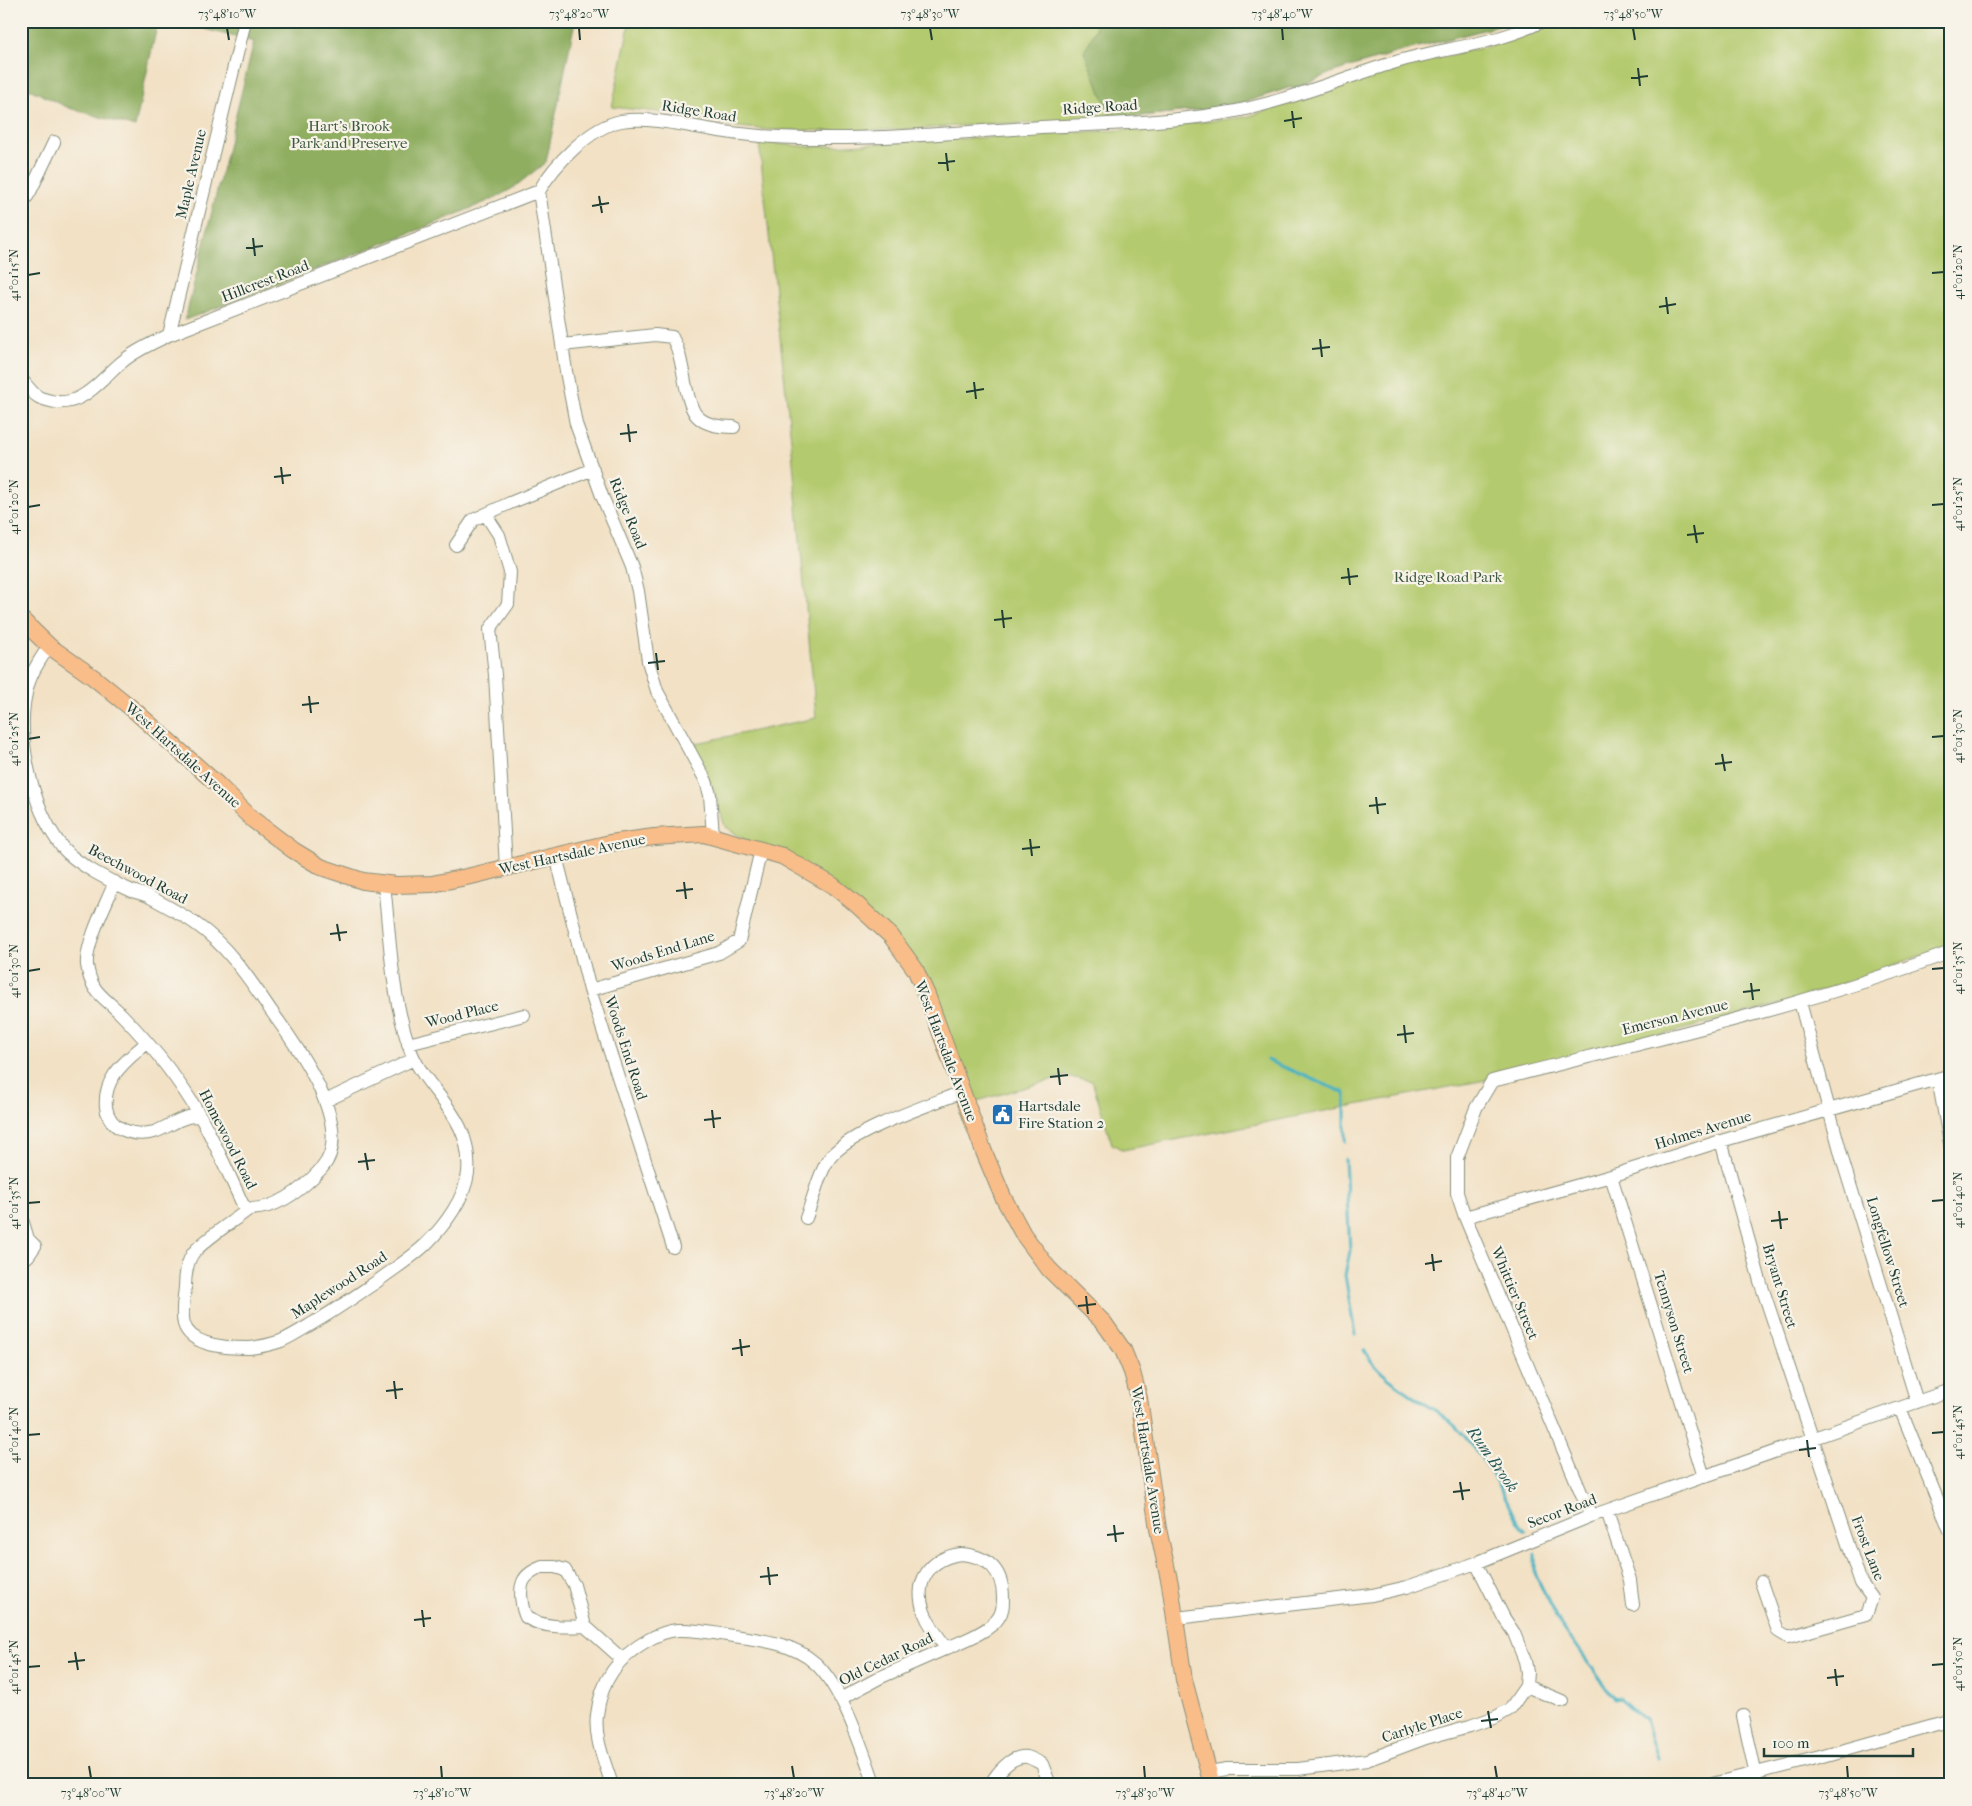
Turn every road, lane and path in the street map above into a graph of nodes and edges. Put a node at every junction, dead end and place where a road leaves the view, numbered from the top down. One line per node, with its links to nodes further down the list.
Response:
1 (245, 21): 6 (street, Maple Avenue)
2 (1543, 21): 4 (street, Ridge Road)
3 (54, 142): 5 (street)
4 (539, 192): 6 (street, Hillcrest Road); 7 (street, Ridge Road)
5 (21, 206)
6 (170, 335): 8 (street, Hillcrest Road)
7 (562, 345): 9 (street); 10 (street, Ridge Road)
8 (21, 378)
9 (734, 428)
10 (593, 469): 11 (street); 15 (street, Ridge Road)
11 (486, 515): 12 (street); 18 (street)
12 (456, 545)
13 (21, 618): 14 (main road, West Hartsdale Avenue)
14 (49, 646): 19 (street, Beechwood Road); 20 (main road, West Hartsdale Avenue)
15 (714, 836): 16 (main road, West Hartsdale Avenue); 17 (main road, West Hartsdale Avenue)
16 (761, 850): 22 (street, Woods End Lane); 31 (main road, West Hartsdale Avenue)
17 (556, 856): 18 (main road, West Hartsdale Avenue); 22 (street, Woods End Road)
18 (506, 867): 20 (main road, West Hartsdale Avenue)
19 (115, 882): 25 (street, Homewood Road); 32 (street, Beechwood Road)
20 (384, 884): 26 (street, Maplewood Road)
21 (1951, 952): 23 (street, Emerson Avenue)
22 (590, 990): 42 (street, Woods End Road)
23 (1800, 1002): 30 (street, Emerson Avenue); 33 (street, Longfellow Street)
24 (524, 1015): 26 (street, Wood Place)
25 (147, 1042): 34 (street, Homewood Road); 34 (street)
26 (408, 1044): 27 (street, Maplewood Road)
27 (414, 1059): 32 (street); 38 (street, Maplewood Road)
28 (1951, 1076): 29 (street, Holmes Avenue)
29 (1938, 1079): 33 (street, Holmes Avenue); 36 (street)
30 (1492, 1081): 40 (street, Whittier Street)
31 (962, 1092): 41 (street); 55 (main road, West Hartsdale Avenue)
32 (325, 1101): 38 (street, Maplewood Road)
33 (1829, 1110): 35 (street, Holmes Avenue); 45 (street, Longfellow Street)
34 (201, 1118): 38 (street, Homewood Road)
35 (1721, 1141): 37 (street, Holmes Avenue); 47 (street, Bryant Street)
36 (1951, 1148)
37 (1611, 1176): 40 (street, Holmes Avenue); 48 (street, Tennyson Street)
38 (249, 1210)
39 (21, 1216): 43 (street)
40 (1465, 1217): 50 (street, Whittier Street)
41 (806, 1218)
42 (673, 1247)
43 (21, 1262)
44 (1951, 1390): 45 (street, Secor Road)
45 (1917, 1402): 46 (street, Secor Road)
46 (1900, 1408): 47 (street, Secor Road); 51 (street)
47 (1814, 1439): 48 (street, Secor Road); 53 (street, Frost Lane)
48 (1704, 1477): 49 (street, Secor Road)
49 (1607, 1511): 50 (street, Secor Road); 54 (street)
50 (1590, 1516): 52 (street, Secor Road)
51 (1951, 1533)
52 (1476, 1563): 55 (street, Secor Road); 59 (street)
53 (1762, 1582)
54 (1633, 1605)
55 (1176, 1618): 64 (main road, West Hartsdale Avenue)
56 (585, 1626): 56 (street); 58 (street)
57 (947, 1648): 57 (street, Old Cedar Road); 60 (street, Old Cedar Road)
58 (622, 1658): 60 (street); 66 (street)
59 (1526, 1686): 61 (street); 64 (street, Carlyle Place)
60 (840, 1699): 67 (street)
61 (1562, 1701)
62 (1743, 1716): 65 (street)
63 (1951, 1720): 65 (street)
64 (1210, 1778)
65 (1756, 1779): 70 (street)
66 (612, 1785)
67 (876, 1785)
68 (990, 1785): 69 (street)
69 (1050, 1785)
70 (1708, 1785)

